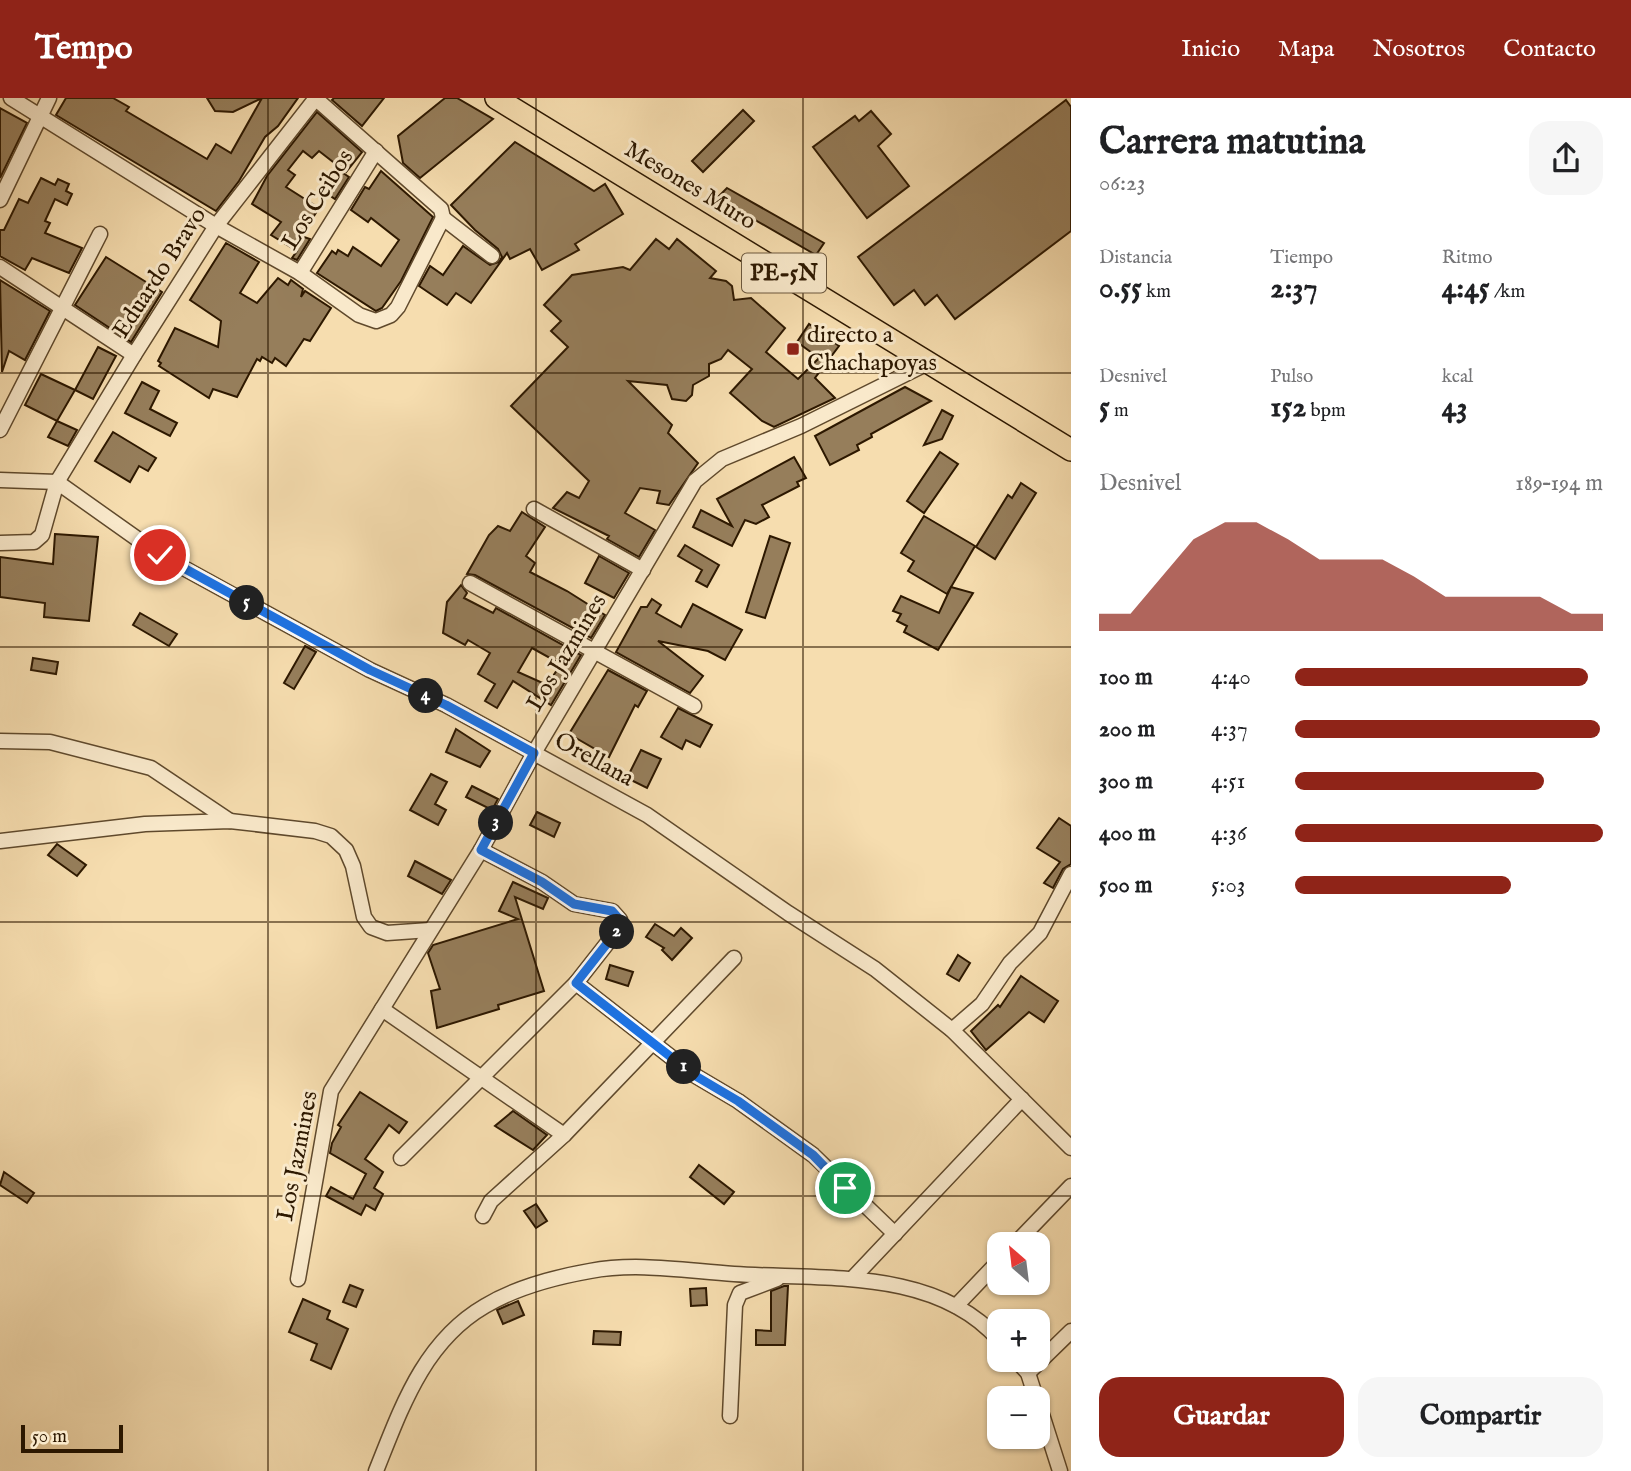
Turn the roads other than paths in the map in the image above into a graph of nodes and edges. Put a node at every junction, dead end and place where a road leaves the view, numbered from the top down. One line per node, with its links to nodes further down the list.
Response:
1 (11, 98): 5 (street)
2 (49, 98): 5 (street)
3 (315, 98): 6 (street); 9 (street, Eduardo Bravo)
4 (496, 98): 16 (highway, Mesones Muro / PE-5N)
5 (40, 115): 7 (street); 9 (street)
6 (376, 151): 8 (street); 13 (street, Los Ceibos)
7 (0, 200)
8 (443, 218): 11 (street); 13 (street)
9 (216, 226): 13 (street); 15 (street, Eduardo Bravo)
10 (100, 234): 14 (street)
11 (492, 256)
12 (0, 267): 14 (street)
13 (300, 273)
14 (62, 309): 15 (street); 17 (street)
15 (134, 355): 20 (street, Eduardo Bravo)
16 (930, 362): 18 (highway, Mesones Muro / PE-5N); 23 (street, Los Jazmines)
17 (0, 430)
18 (1071, 450)
19 (0, 480): 20 (street)
20 (57, 482): 22 (street, Eduardo Bravo); 28 (street, Orellana)
21 (534, 509): 23 (street)
22 (0, 543)
23 (643, 570): 25 (street, Los Jazmines)
24 (470, 583): 25 (street)
25 (596, 650): 26 (street); 28 (street, Los Jazmines)
26 (694, 706)
27 (0, 741): 29 (street)
28 (534, 753): 31 (street, Los Jazmines); 37 (street, Orellana)
29 (230, 821): 30 (street); 33 (street)
30 (0, 841)
31 (481, 850): 33 (street, Los Jazmines); 35 (street)
32 (1071, 874): 37 (street)
33 (430, 930): 36 (street, Los Jazmines)
34 (734, 958): 38 (street)
35 (576, 983): 38 (street); 39 (street)
36 (383, 1009): 39 (street); 51 (street, Los Jazmines)
37 (952, 1030): 40 (street, Orellana)
38 (653, 1042): 41 (street); 47 (street)
39 (480, 1075): 41 (street); 43 (street)
40 (1022, 1098): 42 (street, Orellana); 47 (street)
41 (564, 1135): 45 (street)
42 (1071, 1149)
43 (401, 1158)
44 (1071, 1186): 46 (street)
45 (483, 1216)
46 (1027, 1232)
47 (895, 1234): 50 (street)
48 (987, 1274): 52 (street)
49 (785, 1277): 50 (street); 57 (street); 59 (street)
50 (853, 1278): 52 (street)
51 (298, 1279)
52 (956, 1306): 53 (street)
53 (987, 1331)
54 (1071, 1331): 55 (street)
55 (1028, 1373): 56 (street)
56 (1032, 1386)
57 (730, 1416)
58 (1050, 1440): 60 (street)
59 (376, 1471)
60 (1060, 1471)

